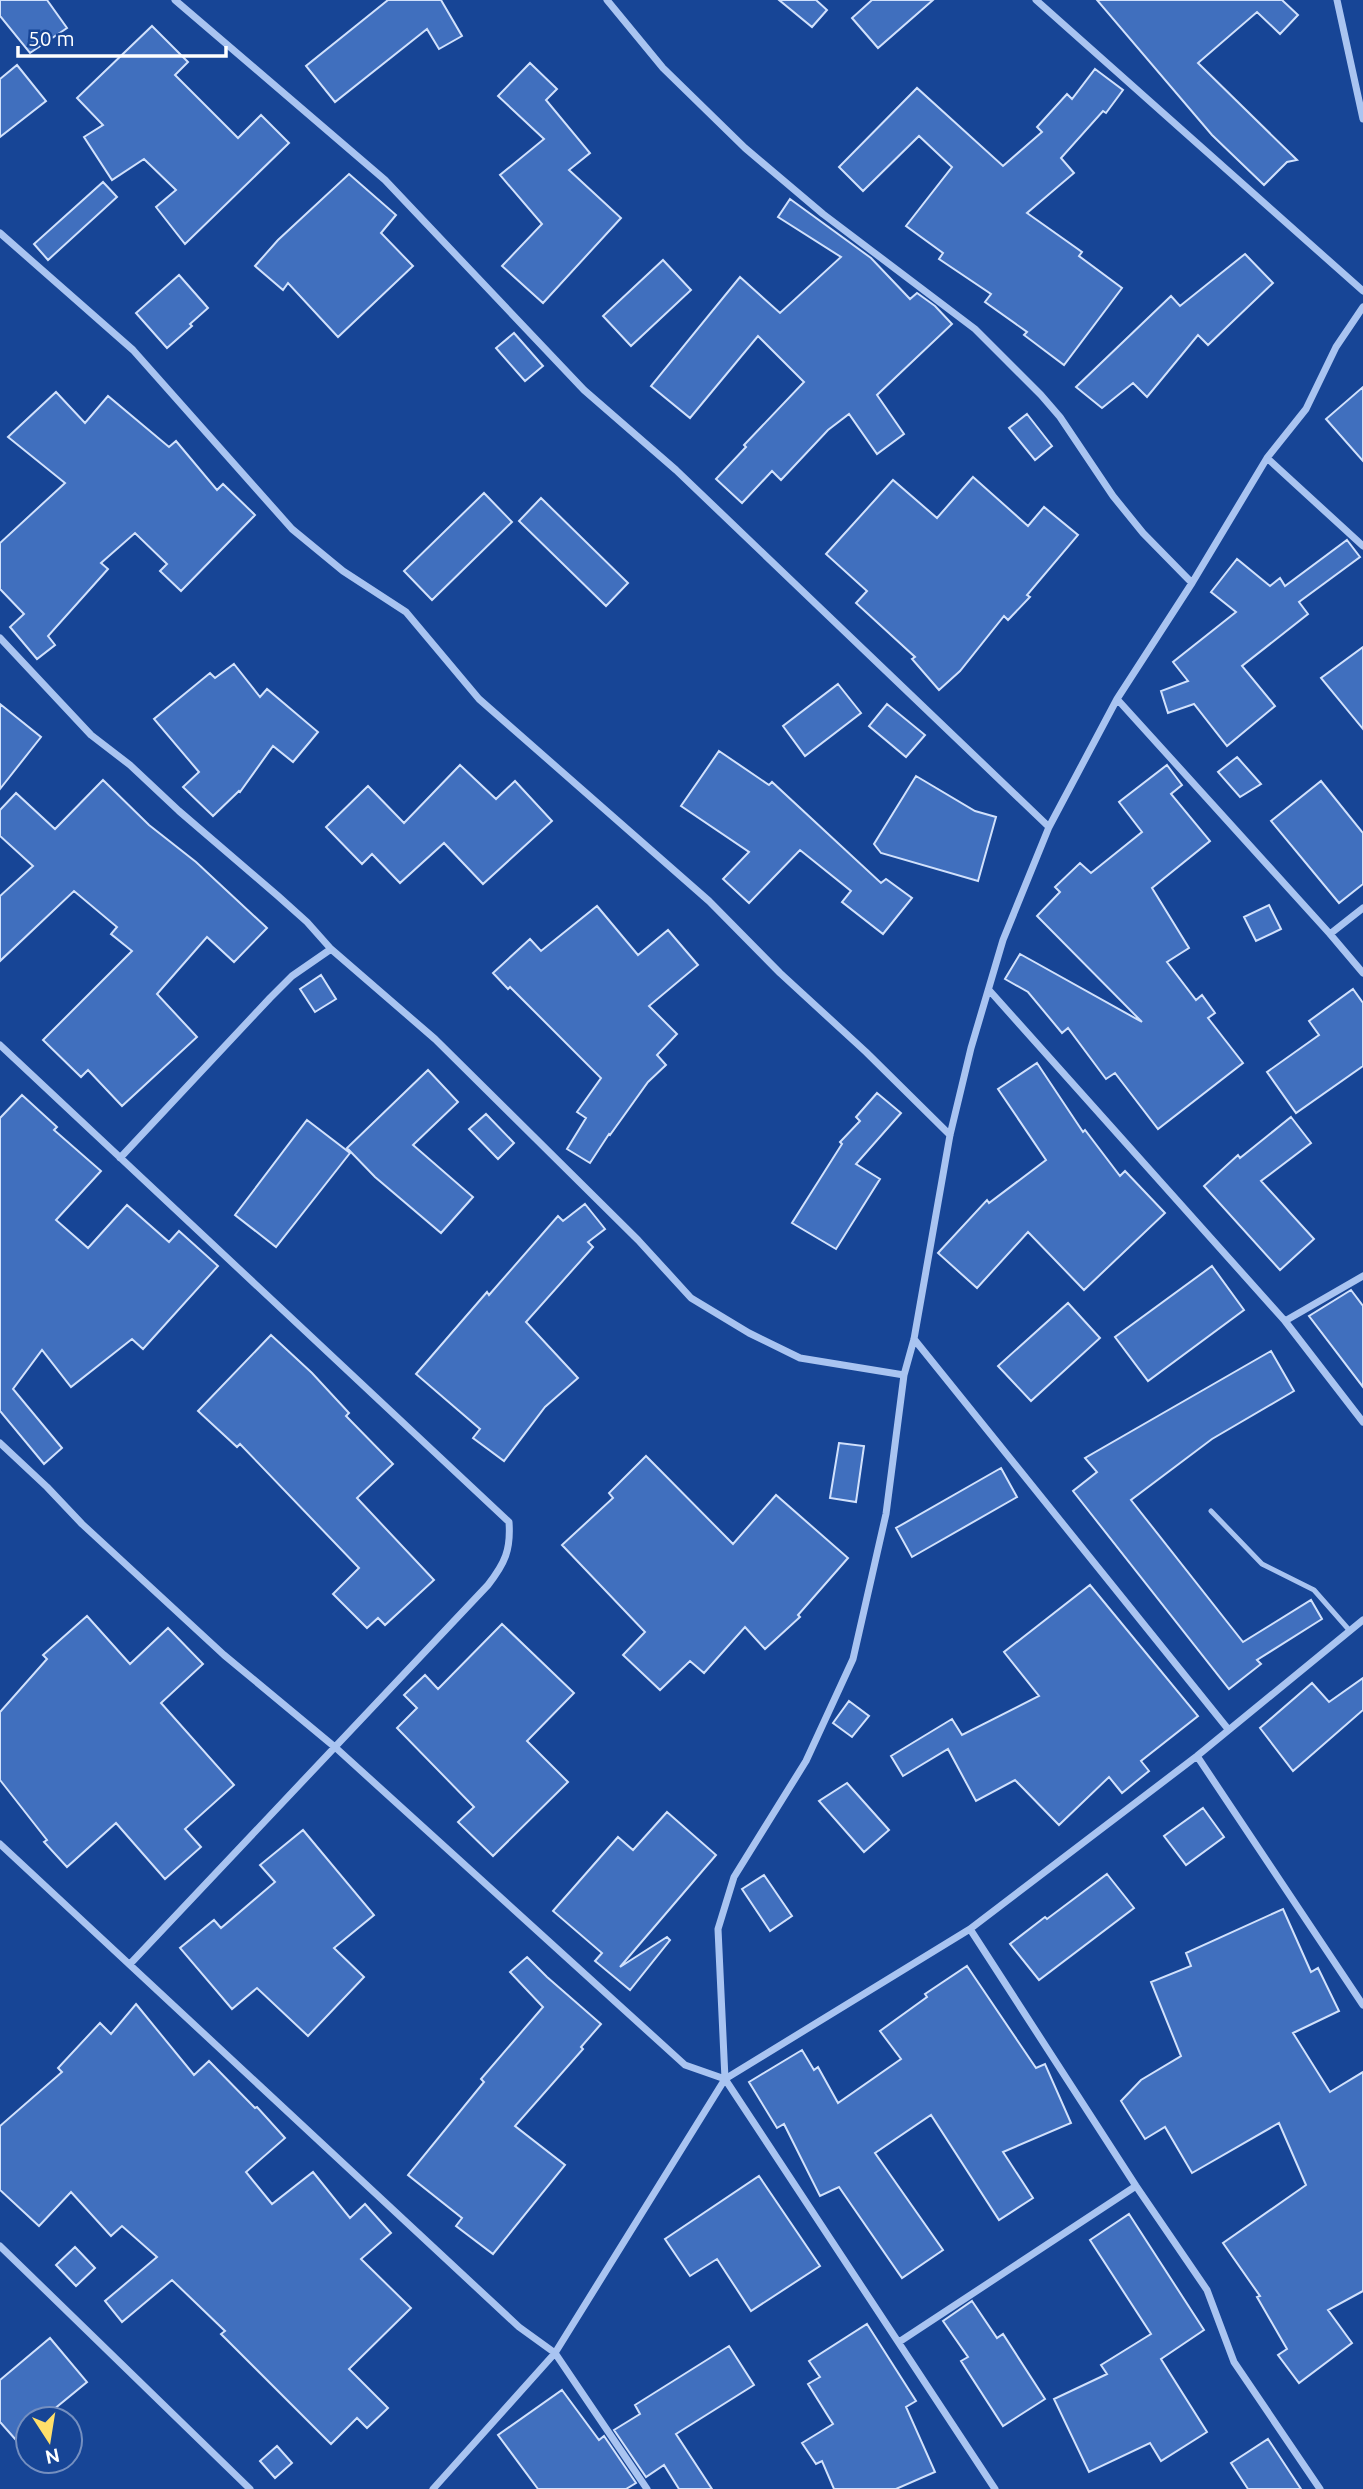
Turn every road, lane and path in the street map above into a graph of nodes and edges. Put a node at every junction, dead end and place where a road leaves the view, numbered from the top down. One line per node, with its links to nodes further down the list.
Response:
1 (175, 0): 14 (street)
2 (607, 0): 11 (street)
3 (1036, 0): 7 (street)
4 (1337, 0): 5 (street)
5 (1363, 119)
6 (0, 233): 21 (street)
7 (1363, 291)
8 (1363, 307): 9 (street)
9 (1267, 458): 10 (street); 11 (street)
10 (1363, 547)
11 (1192, 583): 13 (street)
12 (0, 638): 17 (street)
13 (1117, 699): 14 (street); 16 (street)
14 (1049, 827): 19 (street)
15 (1363, 908): 16 (street)
16 (1331, 934): 18 (street)
17 (331, 949): 22 (street); 26 (street)
18 (1363, 973)
19 (989, 990): 21 (street); 24 (street)
20 (0, 1045): 22 (street)
21 (950, 1135): 25 (street)
22 (120, 1158): 33 (street)
23 (1363, 1276): 24 (street)
24 (1285, 1321): 27 (street)
25 (914, 1339): 26 (street); 32 (street)
26 (904, 1375): 39 (street)
27 (1363, 1422)
28 (0, 1443): 33 (street)
29 (1211, 1511): 31 (lane)
30 (1363, 1620): 31 (street)
31 (1350, 1631): 32 (street)
32 (1228, 1729): 34 (street)
33 (336, 1748): 37 (street); 39 (street)
34 (1197, 1756): 36 (street); 38 (street)
35 (0, 1844): 37 (street)
36 (970, 1929): 39 (street); 40 (street)
37 (130, 1964): 43 (street)
38 (1363, 2005)
39 (725, 2080): 42 (street); 43 (street)
40 (1136, 2186): 42 (street); 48 (street)
41 (0, 2246): 44 (street)
42 (899, 2342): 47 (street)
43 (555, 2353): 45 (street); 46 (street)
44 (250, 2489)
45 (433, 2489)
46 (647, 2489)
47 (995, 2489)
48 (1320, 2489)

